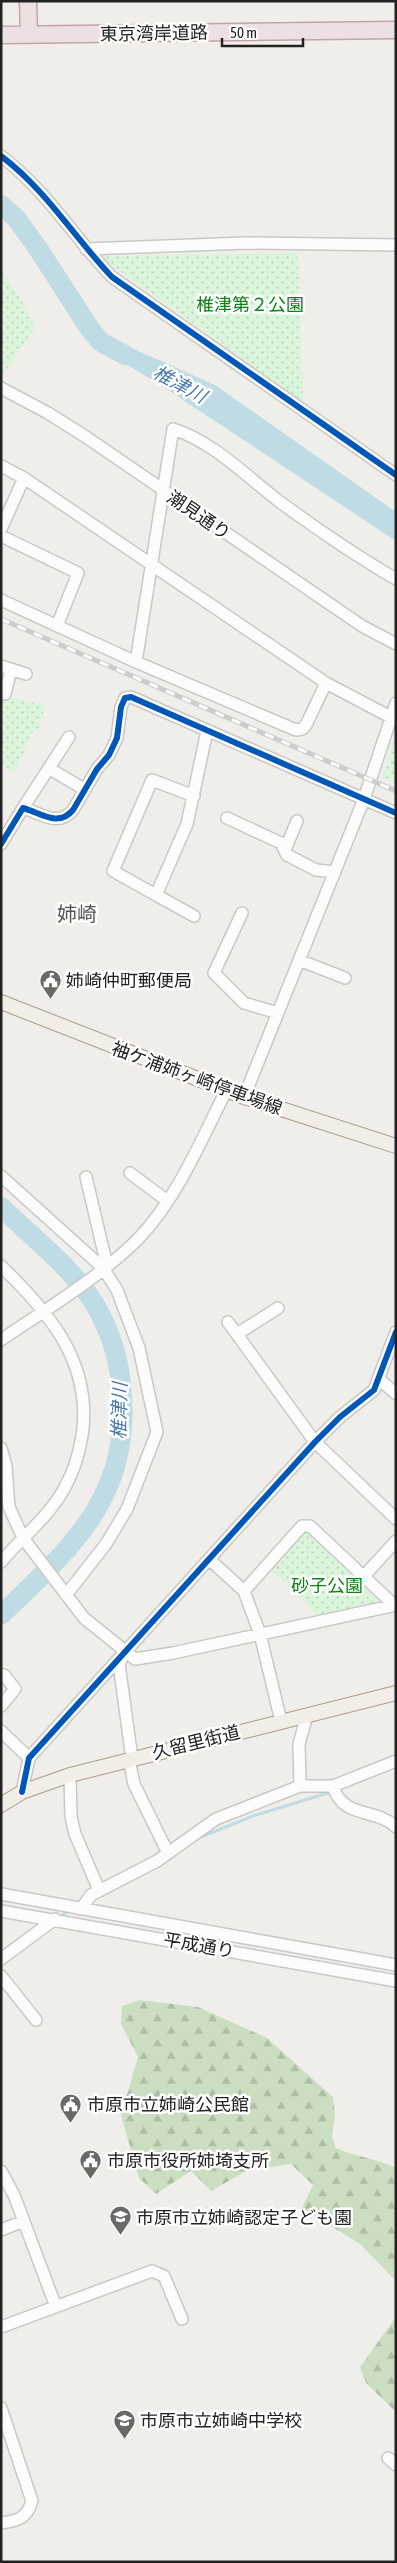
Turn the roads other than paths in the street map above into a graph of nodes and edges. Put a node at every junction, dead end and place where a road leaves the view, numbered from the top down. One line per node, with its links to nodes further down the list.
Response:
1 (28, 1): 4 (highway)
2 (396, 30): 4 (highway, 東京湾岸道路)
3 (1, 35): 4 (highway, 東京湾岸道路)
4 (29, 35)
5 (1, 156): 7 (street)
6 (396, 245): 7 (street)
7 (86, 249): 10 (street)
8 (1, 388): 12 (street, 潮見通り)
9 (1, 466): 11 (street)
10 (396, 476)
11 (24, 478): 13 (street); 15 (street)
12 (163, 490): 15 (street); 16 (street); 19 (street, 潮見通り)
13 (1, 529)
14 (1, 536): 18 (street)
15 (151, 564): 20 (street); 23 (street)
16 (396, 579)
17 (1, 600): 18 (street)
18 (57, 626): 20 (street)
19 (396, 644)
20 (136, 662): 23 (street)
21 (6, 668): 22 (street); 24 (street)
22 (26, 674)
23 (326, 683): 26 (street)
24 (5, 694)
25 (396, 703): 26 (street)
26 (393, 719): 32 (street)
27 (207, 731): 30 (street); 31 (street); 32 (street)
28 (69, 737): 29 (street)
29 (50, 769): 30 (street); 33 (street)
30 (84, 790): 33 (street)
31 (194, 796): 40 (street); 40 (street)
32 (364, 799): 34 (street); 39 (street)
33 (23, 808): 37 (street)
34 (396, 813)
35 (227, 818): 38 (street)
36 (297, 821): 38 (street)
37 (1, 844)
38 (285, 850): 39 (street)
39 (335, 872): 43 (street)
40 (156, 895): 42 (street)
41 (242, 913): 46 (street)
42 (188, 916)
43 (299, 960): 44 (street); 46 (street)
44 (345, 978)
45 (1, 1002): 47 (main road, 袖ケ浦姉ヶ崎停車場線)
46 (278, 1013): 48 (street)
47 (226, 1091): 48 (main road, 袖ケ浦姉ヶ崎停車場線); 53 (street)
48 (244, 1097): 49 (main road, 袖ケ浦姉ヶ崎停車場線)
49 (396, 1146)
50 (130, 1173): 53 (street)
51 (1, 1176): 55 (street)
52 (86, 1177): 55 (street)
53 (166, 1200): 55 (street)
54 (1, 1266): 57 (street)
55 (105, 1267): 57 (street); 73 (street)
56 (278, 1308): 60 (street)
57 (44, 1310): 61 (street); 67 (street)
58 (228, 1322): 60 (street)
59 (396, 1332): 62 (street)
60 (237, 1334): 64 (street)
61 (1, 1340)
62 (379, 1379): 63 (street); 64 (street)
63 (396, 1394)
64 (315, 1442): 66 (street); 69 (street)
65 (1, 1448): 67 (street)
66 (396, 1519)
67 (23, 1538): 70 (street); 73 (street)
68 (396, 1541): 71 (street)
69 (209, 1559): 72 (street); 76 (street)
70 (1, 1562)
71 (364, 1576): 72 (street); 74 (street)
72 (244, 1591): 75 (street)
73 (66, 1595): 76 (street)
74 (395, 1605): 75 (street)
75 (260, 1634): 76 (street); 81 (street)
76 (125, 1652): 83 (street); 84 (street)
77 (4, 1675): 79 (street)
78 (396, 1693): 80 (main road, 久留里街道)
79 (1, 1706)
80 (307, 1715): 81 (main road, 久留里街道); 87 (street)
81 (281, 1721): 84 (main road, 久留里街道)
82 (1, 1731): 83 (street)
83 (29, 1758): 89 (street)
84 (130, 1759): 86 (main road, 久留里街道); 92 (street)
85 (396, 1761): 88 (street)
86 (70, 1775): 89 (main road, 久留里街道); 93 (street)
87 (300, 1786): 88 (street); 92 (street)
88 (333, 1786): 91 (street)
89 (22, 1792): 90 (main road, 久留里街道)
90 (1, 1805)
91 (396, 1827)
92 (168, 1853): 93 (street)
93 (99, 1890): 95 (street)
94 (1, 1894): 95 (street, 平成通り)
95 (81, 1909): 99 (street, 平成通り)
96 (1, 1910): 97 (street, 平成通り)
97 (56, 1920): 98 (street); 101 (street, 平成通り)
98 (1, 1959)
99 (396, 1965)
100 (1, 1976): 102 (street)
101 (396, 1981)
102 (36, 2020)
103 (1, 2171): 104 (street)
104 (24, 2221): 105 (street); 106 (street)
105 (1, 2230)
106 (56, 2307): 107 (street); 108 (street)
107 (182, 2319)
108 (1, 2327)
109 (1, 2408): 110 (street)
110 (1, 2523)

